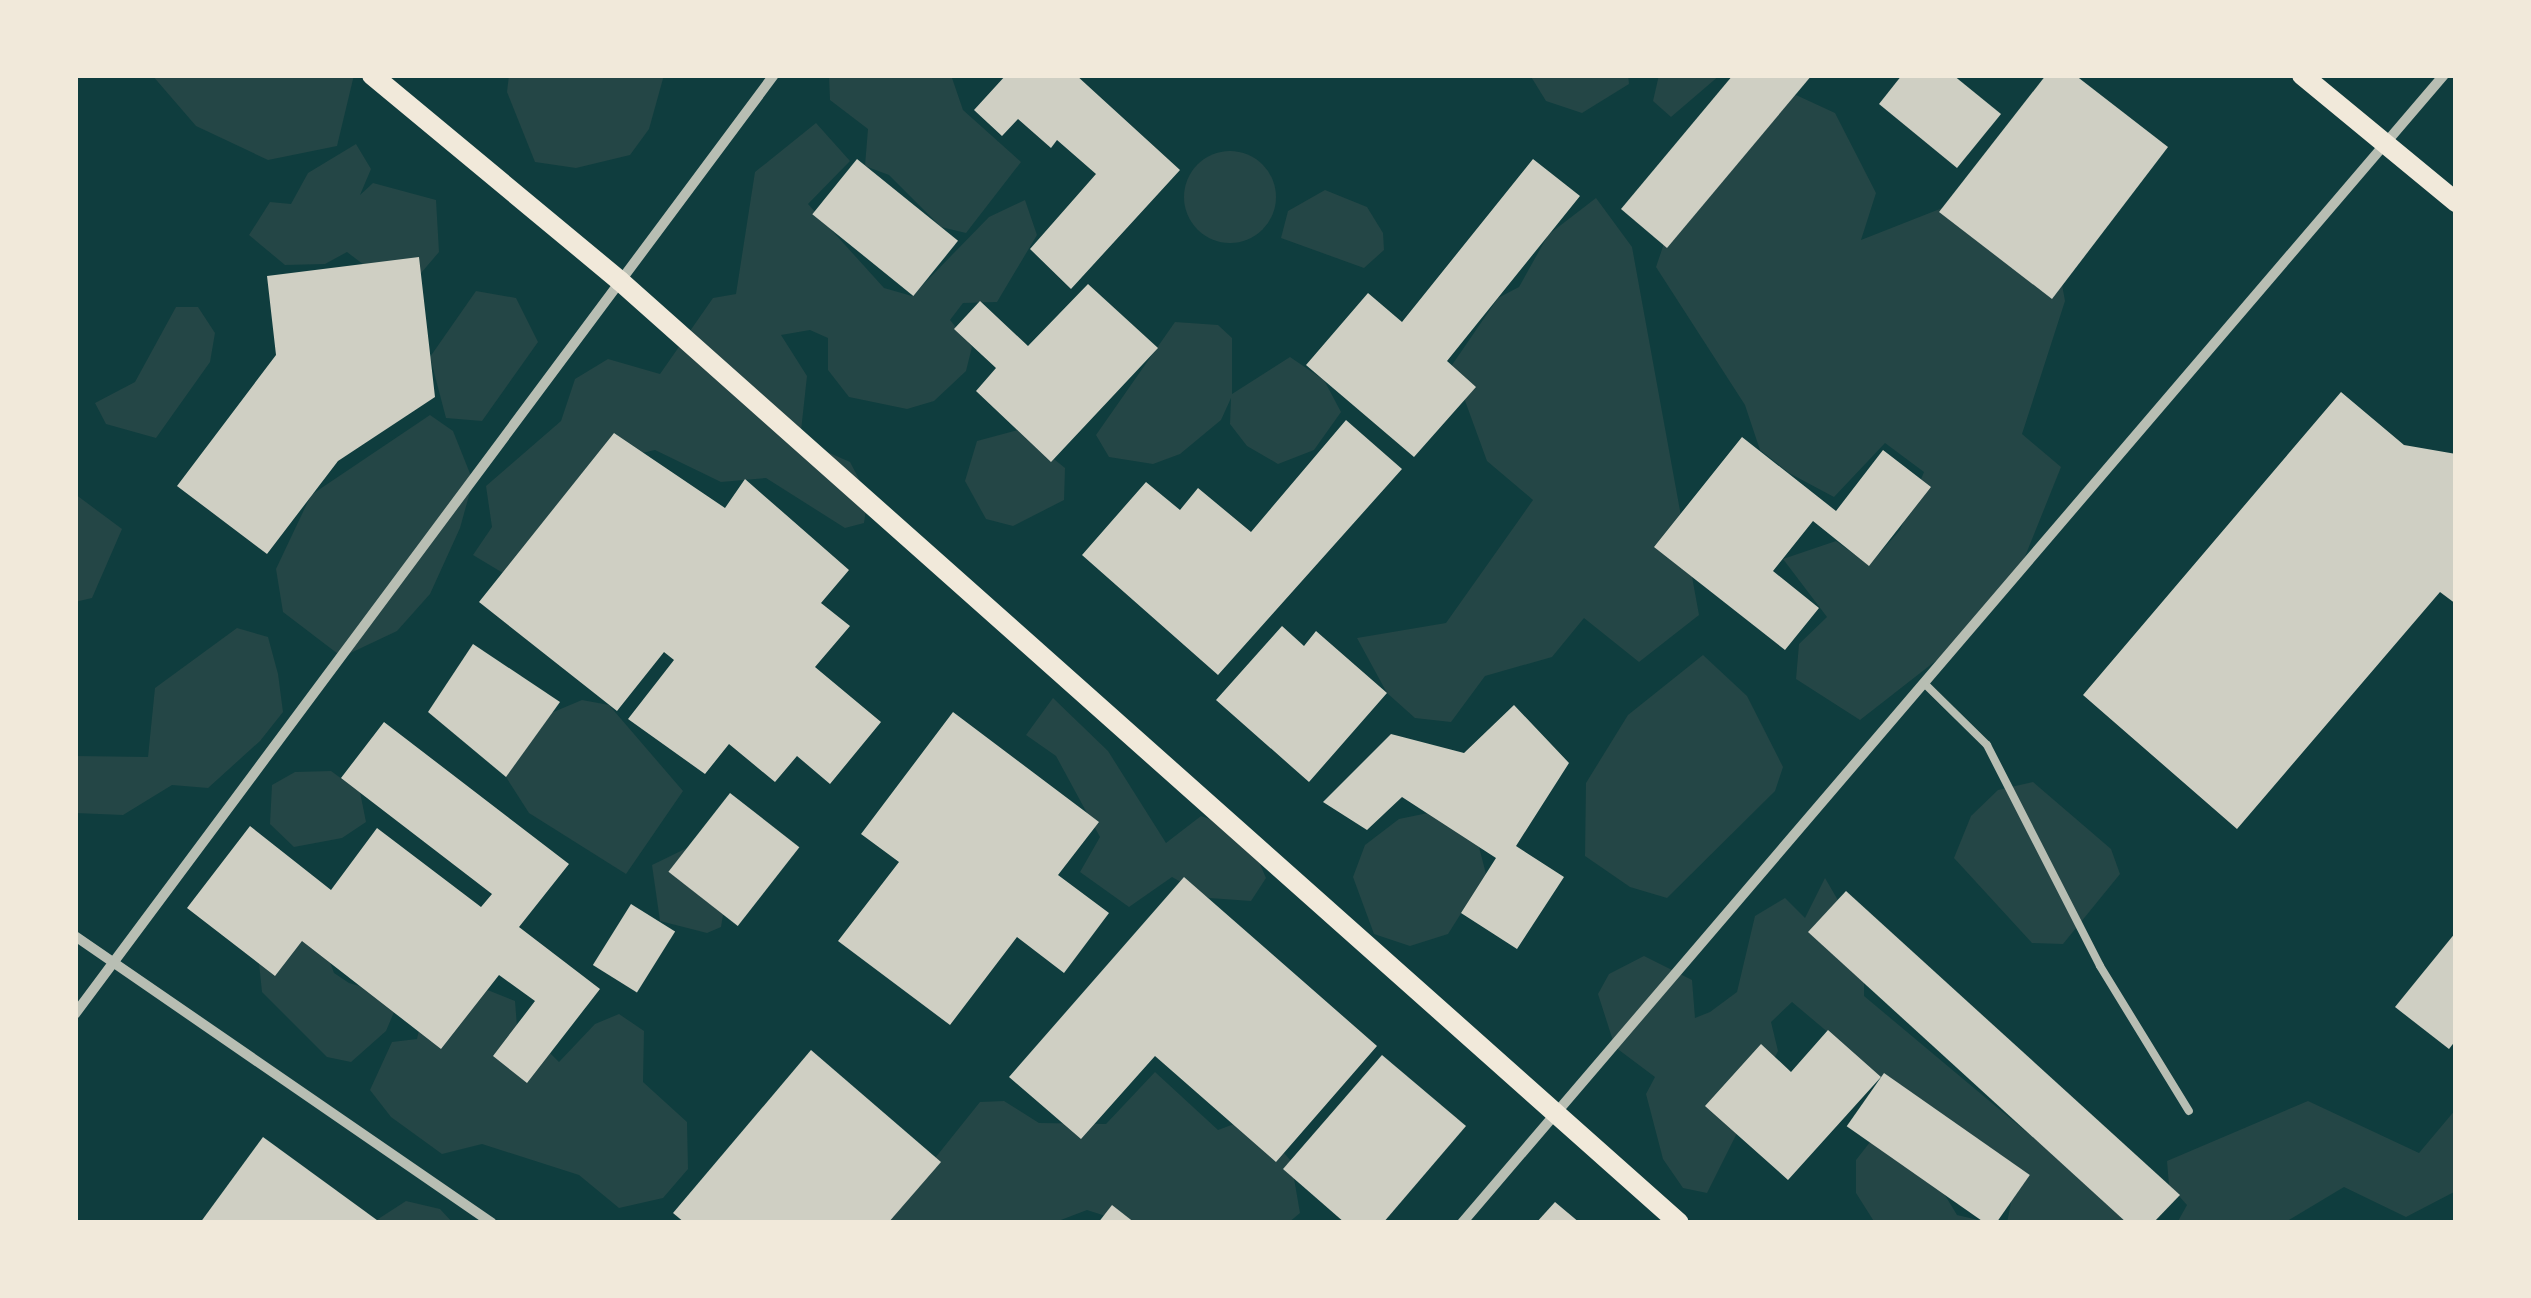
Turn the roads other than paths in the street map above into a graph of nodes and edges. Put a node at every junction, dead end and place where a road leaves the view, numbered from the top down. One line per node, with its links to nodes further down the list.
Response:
1 (372, 75): 7 (main road)
2 (774, 75): 7 (street)
3 (2302, 75): 5 (main road)
4 (2444, 75): 5 (street)
5 (2384, 144): 6 (main road); 8 (street)
6 (2456, 202)
7 (620, 281): 10 (street); 13 (main road)
8 (1925, 684): 12 (lane); 13 (street)
9 (75, 936): 10 (street)
10 (116, 964): 11 (street); 14 (street)
11 (75, 1014)
12 (2188, 1111)
13 (1557, 1116): 15 (street); 16 (main road)
14 (492, 1223)
15 (1462, 1223)
16 (1679, 1223)

